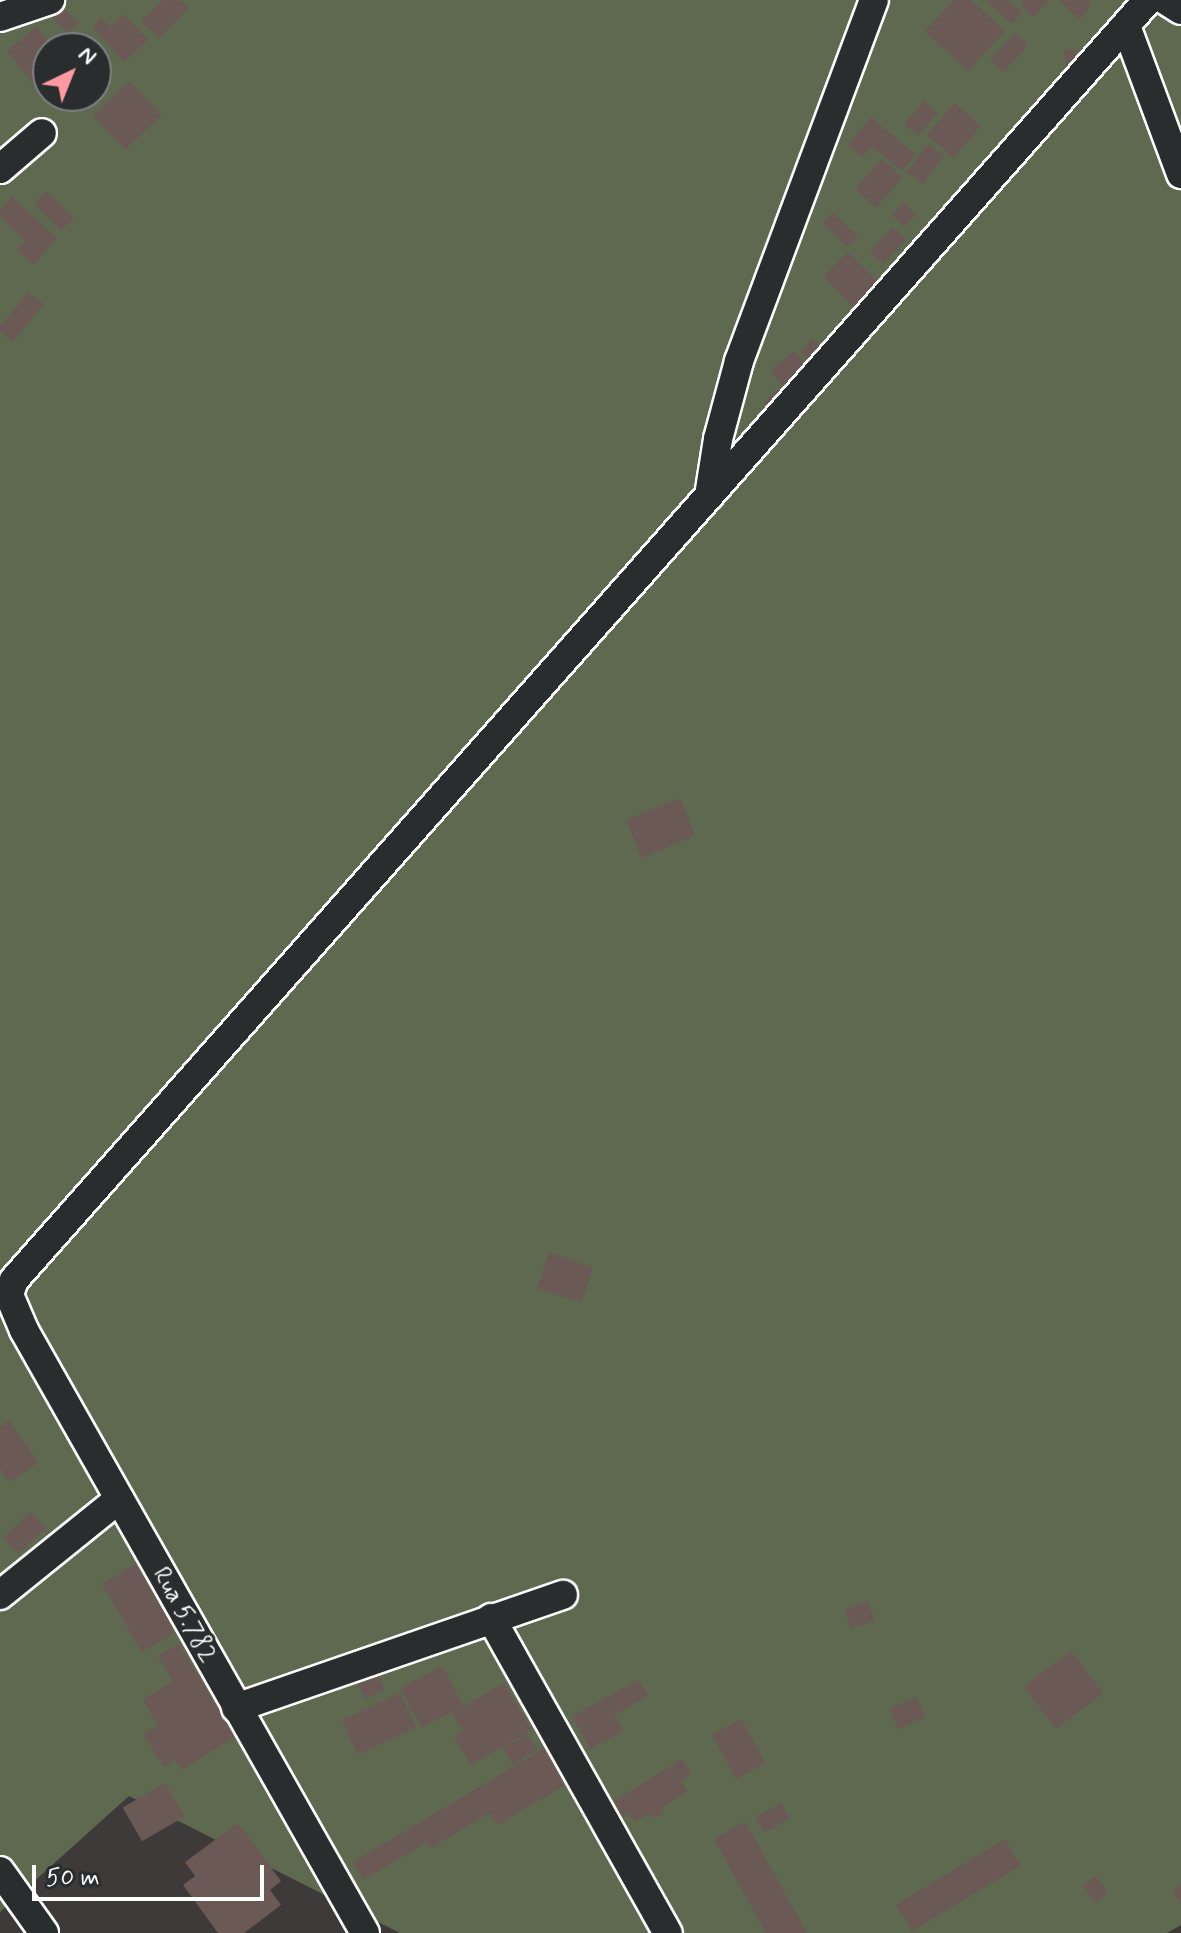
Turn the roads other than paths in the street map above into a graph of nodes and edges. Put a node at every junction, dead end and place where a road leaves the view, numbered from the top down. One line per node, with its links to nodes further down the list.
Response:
1 (874, 0): 11 (street)
2 (1148, 0): 7 (street)
3 (1165, 0): 5 (street)
4 (40, 2): 6 (street)
5 (1181, 10)
6 (0, 17)
7 (1126, 26): 10 (street); 11 (street)
8 (42, 133): 9 (street)
9 (0, 169)
10 (1181, 174)
11 (709, 497): 12 (street, Rua 5.782)
12 (119, 1499): 13 (street); 16 (street, Rua 5.782)
13 (0, 1595)
14 (563, 1595): 15 (street)
15 (491, 1618): 16 (street); 20 (street)
16 (236, 1708): 19 (street, Rua 5.782)
17 (0, 1871): 18 (street)
18 (44, 1933)
19 (365, 1933)
20 (668, 1933)

